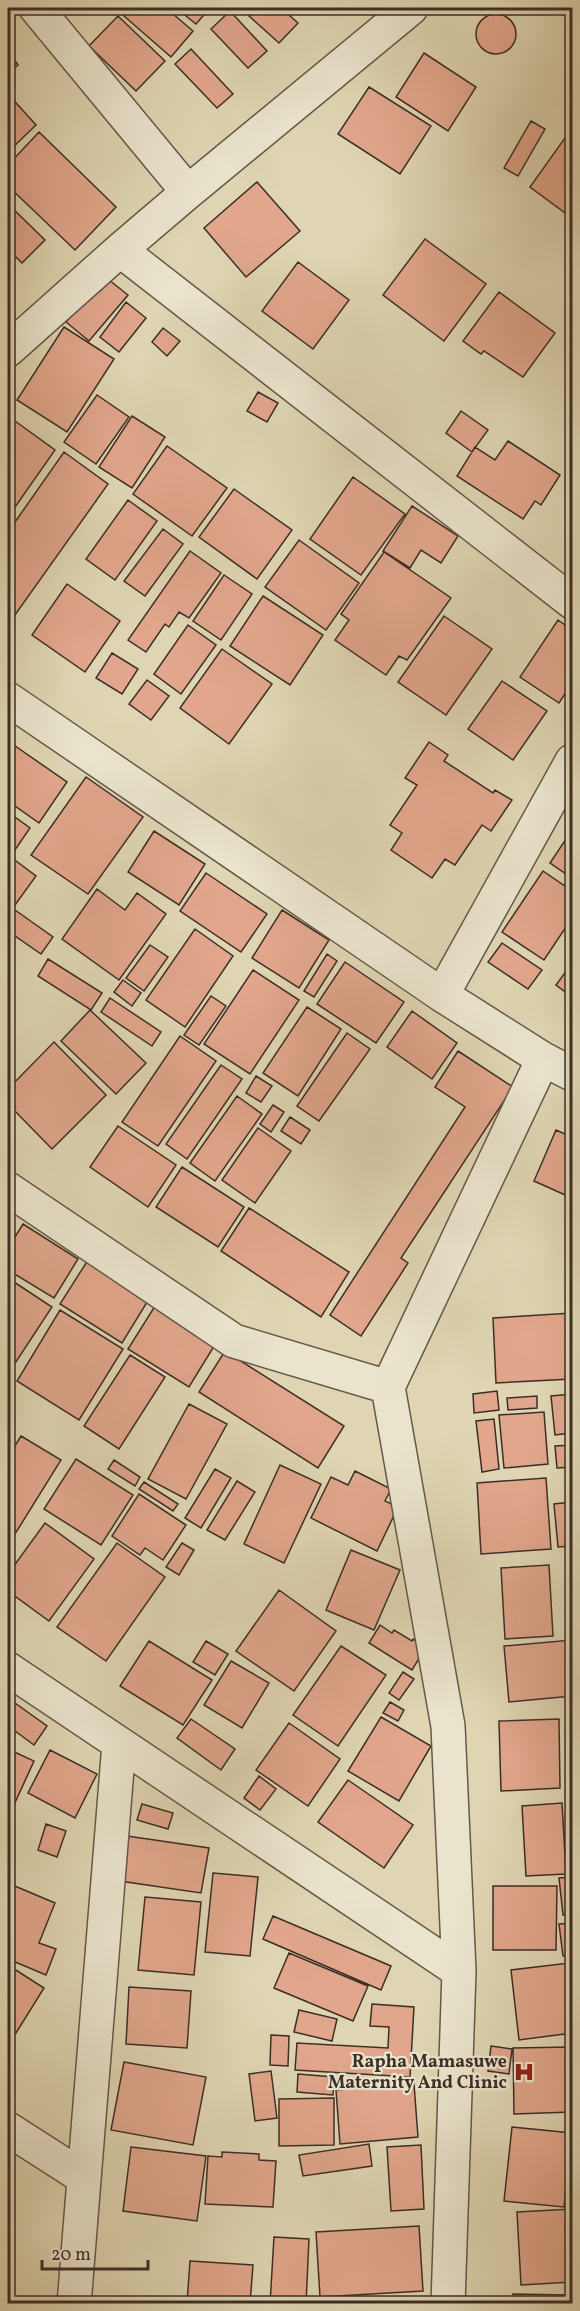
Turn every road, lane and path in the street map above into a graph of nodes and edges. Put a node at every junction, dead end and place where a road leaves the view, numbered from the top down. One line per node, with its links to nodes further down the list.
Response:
1 (36, 8): 3 (street)
2 (411, 8): 3 (street)
3 (188, 192): 4 (street)
4 (120, 250): 5 (street); 6 (street)
5 (8, 350)
6 (573, 602)
7 (8, 699): 9 (street)
8 (573, 761): 9 (street)
9 (442, 995): 10 (street)
10 (543, 1059): 11 (street); 13 (street)
11 (573, 1074)
12 (8, 1189): 13 (street)
13 (388, 1388): 16 (street)
14 (8, 1669): 15 (street)
15 (119, 1744): 16 (street); 18 (street)
16 (459, 1971): 20 (street)
17 (8, 2129): 18 (street)
18 (83, 2177): 19 (street)
19 (74, 2304)
20 (448, 2304)

